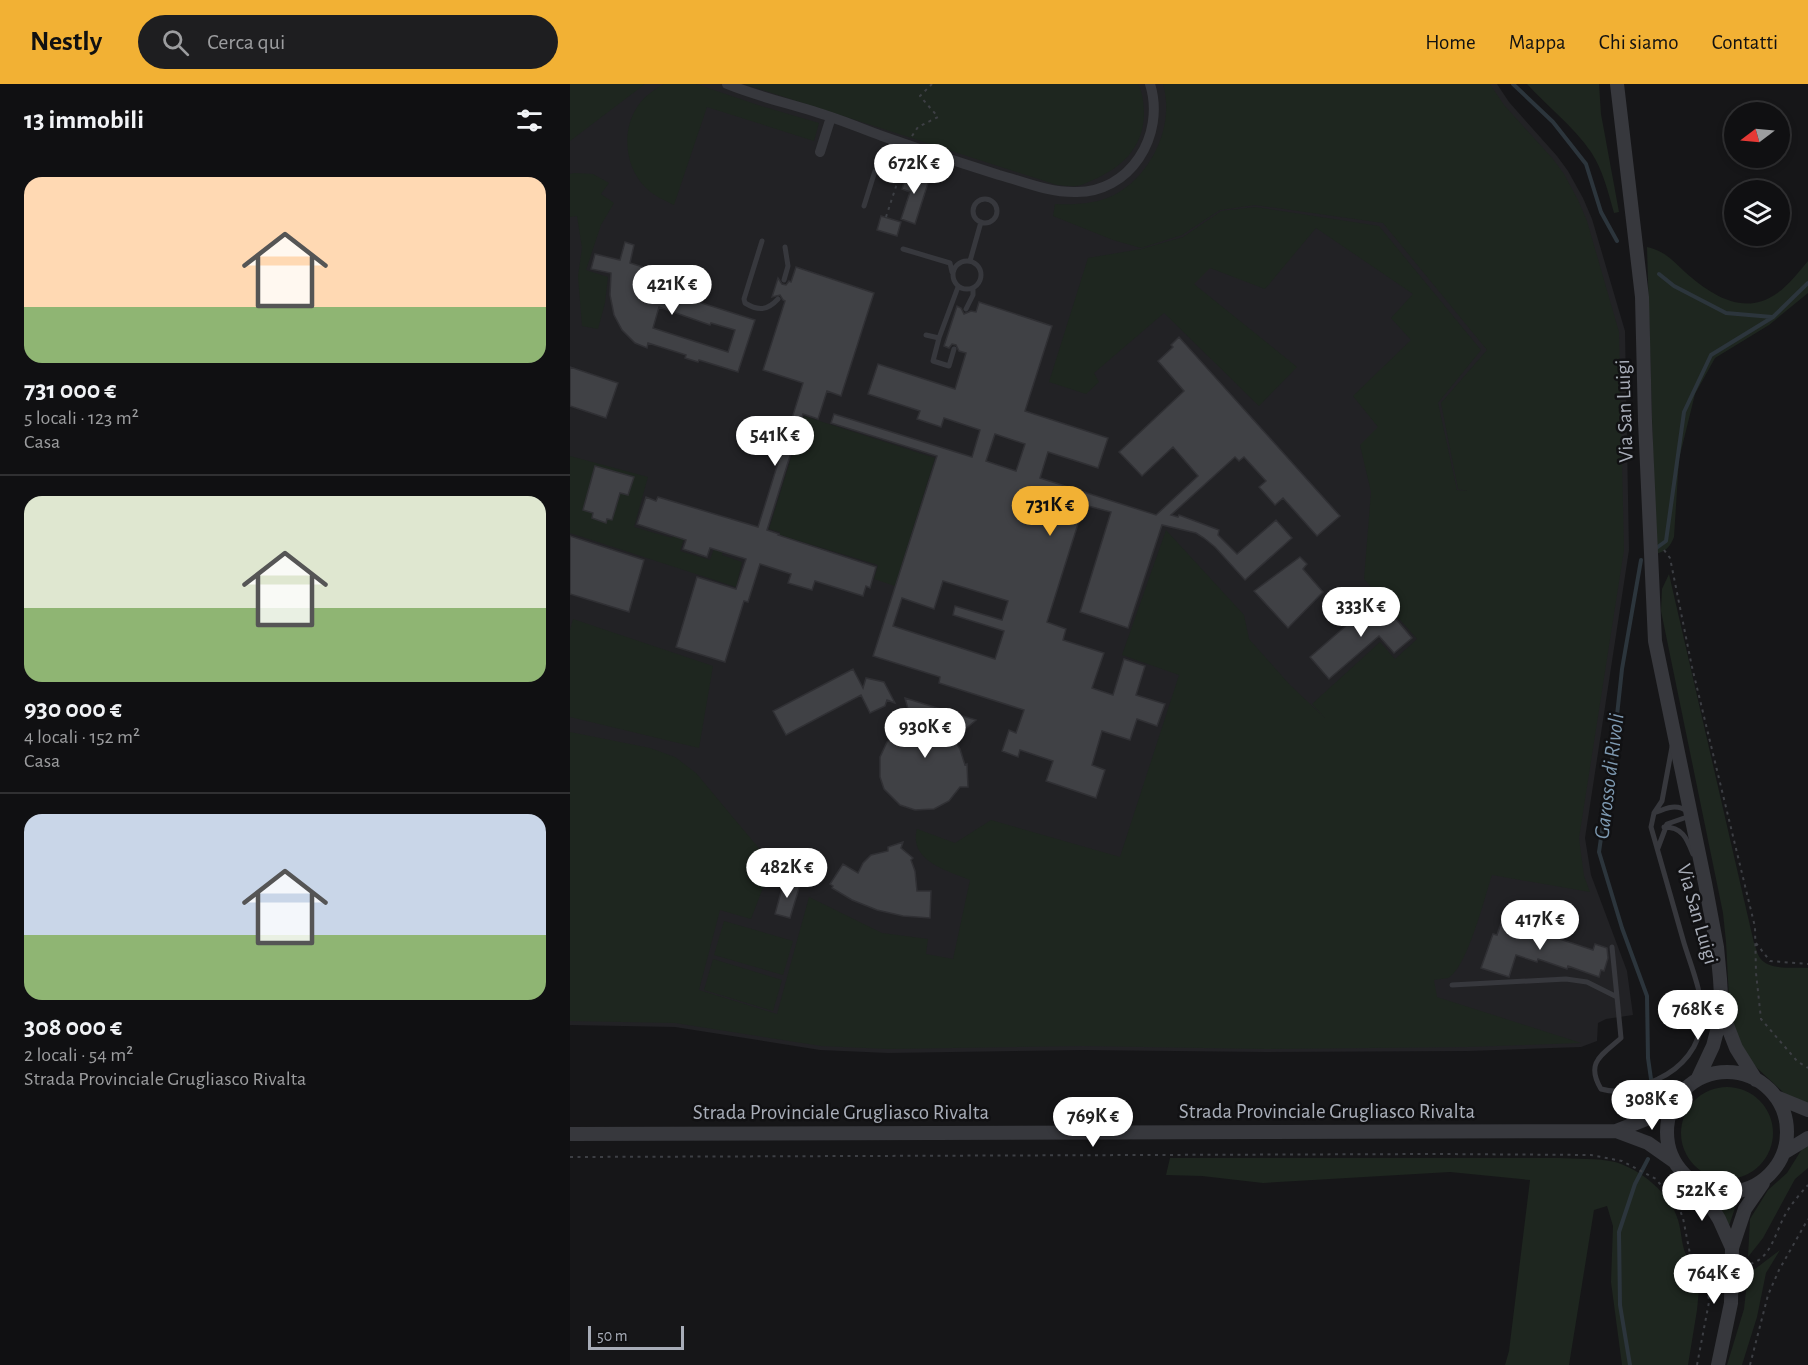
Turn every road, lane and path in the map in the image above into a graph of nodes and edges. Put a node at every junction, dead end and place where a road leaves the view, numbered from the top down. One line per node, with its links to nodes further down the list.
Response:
1 (727, 84): 5 (street)
2 (932, 84): 6 (path)
3 (1150, 84): 5 (street)
4 (1617, 84): 27 (street, Via San Luigi)
5 (831, 117): 7 (street)
6 (912, 138)
7 (820, 152)
8 (903, 165): 11 (path)
9 (875, 171): 10 (lane)
10 (864, 206)
11 (886, 217)
12 (981, 222): 12 (lane); 16 (lane)
13 (762, 241): 21 (lane)
14 (785, 248): 18 (lane)
15 (903, 249): 17 (lane)
16 (970, 261): 17 (lane); 20 (lane)
17 (952, 274): 19 (lane)
18 (784, 280)
19 (958, 287): 20 (lane); 24 (lane)
20 (973, 288): 22 (lane)
21 (778, 299)
22 (966, 309)
23 (926, 334): 24 (lane)
24 (939, 338): 25 (lane)
25 (954, 349)
26 (1663, 550): 32 (path)
27 (1673, 736): 28 (lane, Via San Luigi); 29 (street, Via San Luigi)
28 (1654, 813): 29 (lane); 31 (lane, Via San Luigi)
29 (1691, 815): 30 (lane); 33 (street, Via San Luigi)
30 (1664, 827): 31 (lane, Via San Luigi); 33 (lane, Via San Luigi)
31 (1658, 850): 37 (lane, Via San Luigi)
32 (1756, 943): 35 (path); 39 (path)
33 (1717, 947): 38 (street, Via San Luigi)
34 (1612, 948): 37 (lane)
35 (1808, 964)
36 (1452, 986): 37 (lane)
37 (1617, 997)
38 (1722, 1012): 40 (street, Via San Luigi); 41 (street, Via San Luigi)
39 (1808, 1068)
40 (1698, 1078): 41 (street); 42 (street)
41 (1756, 1080): 43 (street)
42 (1678, 1097): 45 (street, Strada Provinciale Grugliasco Rivalta); 50 (street)
43 (1776, 1097): 44 (street); 48 (street)
44 (1808, 1110)
45 (1616, 1131): 46 (street, Strada Provinciale Grugliasco Rivalta); 50 (street, Strada Provinciale Grugliasco Rivalta)
46 (570, 1134)
47 (1808, 1138): 48 (street)
48 (1785, 1152): 51 (street)
49 (570, 1157): 56 (path)
50 (1675, 1162): 52 (street)
51 (1766, 1179): 52 (street); 55 (street)
52 (1696, 1184): 55 (street)
53 (1808, 1185): 57 (path)
54 (1808, 1220): 61 (path)
55 (1732, 1248): 60 (street)
56 (1706, 1264): 58 (path); 59 (path)
57 (1742, 1265)
58 (1722, 1266)
59 (1697, 1365)
60 (1718, 1365)
61 (1750, 1365)

